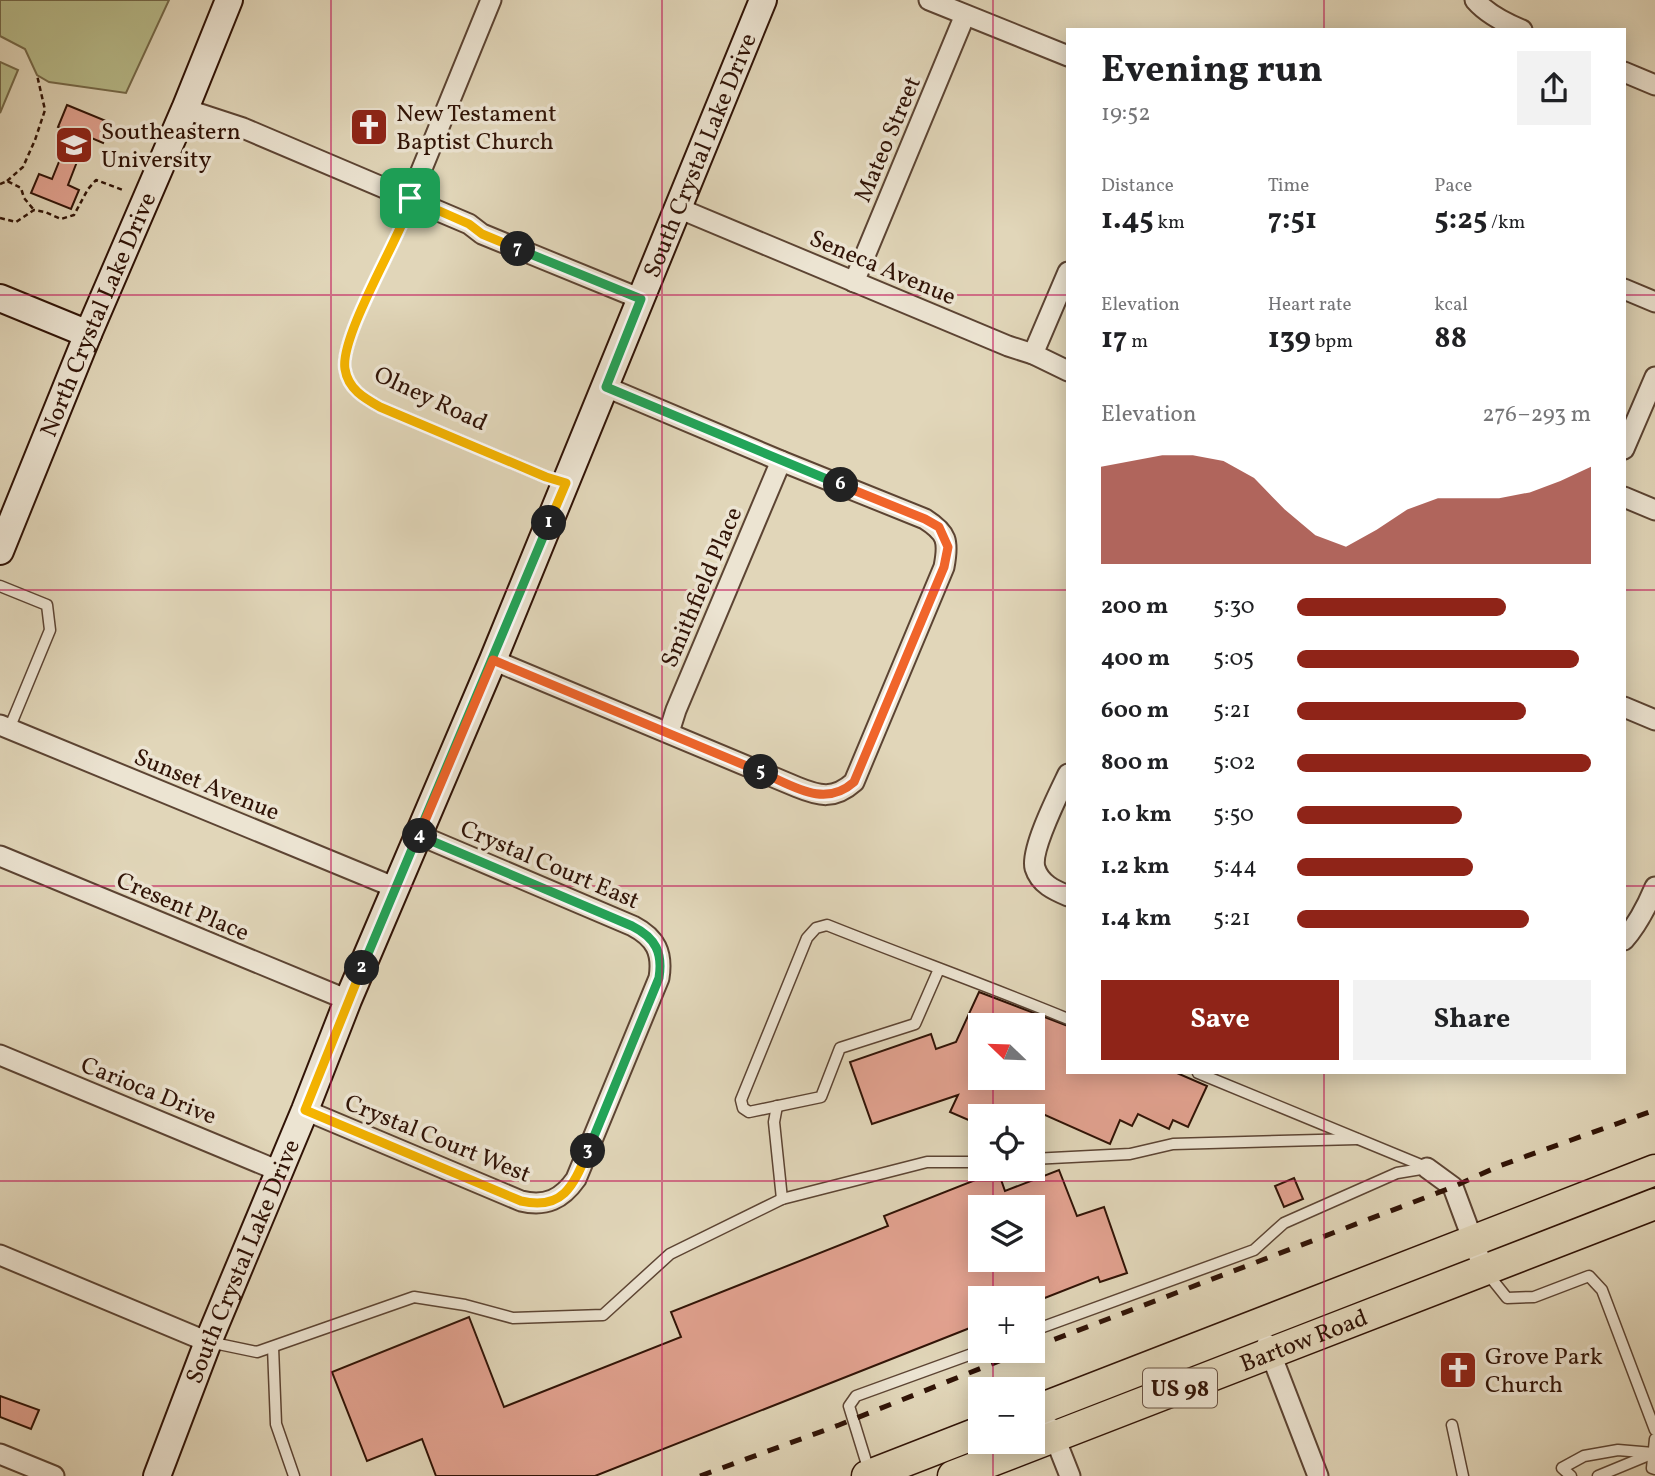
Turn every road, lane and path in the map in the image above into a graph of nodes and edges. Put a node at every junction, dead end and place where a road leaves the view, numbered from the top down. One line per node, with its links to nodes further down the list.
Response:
1 (229, 0): 10 (street, North Crystal Lake Drive)
2 (491, 0): 14 (street, Olney Road)
3 (763, 0): 15 (street, South Crystal Lake Drive)
4 (929, 0): 6 (street)
5 (1475, 0): 7 (street)
6 (965, 15): 8 (street); 19 (street, Mateo Street)
7 (1518, 28)
8 (1066, 55)
9 (37, 75): 11 (path)
10 (185, 109): 14 (street); 24 (street, North Crystal Lake Drive)
11 (7, 181): 12 (path); 16 (path)
12 (0, 184)
13 (123, 190): 16 (path)
14 (410, 198): 22 (street); 31 (lane, Olney Road)
15 (678, 208): 19 (street, Seneca Avenue); 22 (street, South Crystal Lake Drive)
16 (34, 210): 17 (path)
17 (0, 218)
18 (1066, 277): 25 (street)
19 (854, 282): 25 (street, Seneca Avenue)
20 (1626, 290): 23 (street)
21 (0, 298): 24 (street)
22 (641, 299): 28 (street, South Crystal Lake Drive)
23 (1655, 302)
24 (88, 334): 34 (street, North Crystal Lake Drive)
25 (1033, 354): 26 (street, Seneca Avenue)
26 (1066, 371)
27 (1655, 377): 29 (street)
28 (606, 387): 30 (street); 31 (street, South Crystal Lake Drive)
29 (1626, 444)
30 (781, 461): 40 (street, Smithfield Place); 40 (street)
31 (566, 483): 36 (street, South Crystal Lake Drive)
32 (1626, 498): 33 (street)
33 (1655, 510)
34 (0, 551)
35 (0, 586): 39 (lane)
36 (493, 660): 40 (street); 42 (street, South Crystal Lake Drive)
37 (1626, 708): 38 (street)
38 (1655, 720)
39 (5, 727): 45 (street, Sunset Avenue)
40 (669, 733)
41 (1066, 779): 46 (street)
42 (419, 835): 45 (street, South Crystal Lake Drive); 62 (street, Crystal Court East)
43 (0, 856): 49 (street, Cresent Place)
44 (1655, 887): 47 (street)
45 (396, 888): 49 (street, South Crystal Lake Drive)
46 (1066, 895)
47 (1626, 938)
48 (939, 969): 50 (lane); 53 (lane); 53 (lane)
49 (348, 1000): 54 (street, South Crystal Lake Drive)
50 (1066, 1018)
51 (0, 1055): 60 (street, Carioca Drive)
52 (1200, 1074): 55 (lane)
53 (777, 1106): 61 (lane)
54 (305, 1110): 60 (street, South Crystal Lake Drive); 62 (street, Crystal Court West)
55 (1357, 1139): 56 (lane); 58 (lane)
56 (1045, 1158)
57 (968, 1162): 61 (lane)
58 (1427, 1167): 64 (street); 68 (lane)
59 (1655, 1170): 64 (main road, Bartow Road / US 98)
60 (279, 1171): 69 (street, South Crystal Lake Drive)
61 (782, 1199): 70 (lane)
62 (553, 1200)
63 (1655, 1204): 66 (main road, Bartow Road / US 98)
64 (1474, 1240): 66 (street); 67 (main road, Bartow Road / US 98)
65 (0, 1255): 69 (street)
66 (1484, 1270): 71 (main road, Bartow Road / US 98); 76 (lane)
67 (1258, 1324): 71 (street); 73 (main road, Bartow Road / US 98)
68 (1045, 1326)
69 (208, 1342): 70 (lane); 85 (street, South Crystal Lake Drive)
70 (273, 1347): 86 (lane)
71 (1271, 1352): 77 (main road, Bartow Road / US 98); 89 (street)
72 (968, 1355): 83 (lane)
73 (1045, 1407)
74 (1045, 1422): 77 (street)
75 (1452, 1425): 90 (lane)
76 (1655, 1430)
77 (1055, 1436): 87 (main road, Bartow Road / US 98); 88 (street)
78 (968, 1437): 83 (main road)
79 (1655, 1438): 80 (lane)
80 (1653, 1453): 82 (lane); 91 (lane); 92 (lane)
81 (0, 1454): 84 (street)
82 (1655, 1469)
83 (869, 1475)
84 (54, 1476)
85 (157, 1476)
86 (294, 1476)
87 (953, 1476)
88 (1070, 1476)
89 (1318, 1476)
90 (1463, 1476)
91 (1571, 1476)
92 (1598, 1476)

